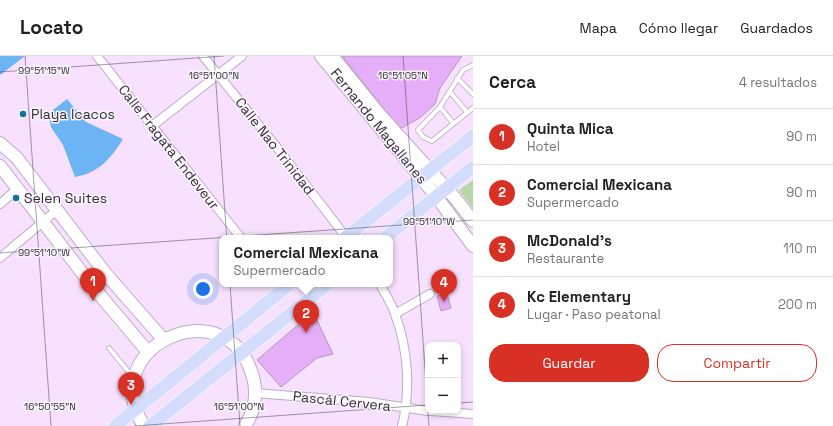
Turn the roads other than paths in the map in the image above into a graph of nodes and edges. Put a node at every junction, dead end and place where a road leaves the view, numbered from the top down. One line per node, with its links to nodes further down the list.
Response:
1 (97, 56): 16 (street, Calle Fragata Endeveur)
2 (203, 56): 8 (street, Calle Nao Trinidad)
3 (242, 56): 8 (street)
4 (321, 56): 22 (main road, Fernando Magallanes)
5 (332, 56): 22 (main road)
6 (471, 66): 7 (lane); 9 (lane)
7 (473, 69)
8 (218, 75): 16 (street); 30 (street, Calle Nao Trinidad)
9 (457, 78): 10 (lane); 11 (lane)
10 (450, 92): 12 (lane); 14 (lane)
11 (473, 94)
12 (440, 107): 15 (lane); 15 (lane)
13 (473, 108): 14 (lane)
14 (467, 112): 15 (lane)
15 (453, 123)
16 (152, 126): 29 (street, Calle Fragata Endeveur)
17 (473, 136): 22 (main road)
18 (4, 147): 19 (main road); 26 (main road)
19 (0, 161)
20 (0, 166): 23 (main road)
21 (473, 167): 24 (main road)
22 (425, 174): 24 (main road, Fernando Magallanes); 31 (main road)
23 (17, 189): 25 (street); 28 (main road)
24 (441, 192): 27 (main road); 32 (main road); 33 (main road)
25 (0, 204)
26 (57, 210): 28 (street); 36 (main road)
27 (473, 221)
28 (43, 222): 35 (street); 37 (main road)
29 (239, 235)
30 (344, 235)
31 (350, 235)
32 (389, 235)
33 (471, 244): 34 (street)
34 (473, 254)
35 (0, 258)
36 (106, 274): 37 (main road); 44 (main road)
37 (93, 287): 46 (main road)
38 (282, 287): 43 (main road)
39 (324, 287): 47 (main road)
40 (382, 287): 42 (street)
41 (430, 294): 42 (street)
42 (395, 314): 50 (street)
43 (223, 338): 44 (main road); 47 (main road); 51 (main road)
44 (163, 339): 46 (main road)
45 (109, 348): 48 (lane)
46 (148, 352): 48 (main road)
47 (241, 353): 49 (main road); 57 (main road)
48 (135, 379): 51 (main road)
49 (255, 393): 50 (street, Pascál Cervera); 58 (main road)
50 (407, 408): 52 (street, Pascál Cervera); 59 (street)
51 (136, 409): 55 (main road); 56 (main road)
52 (425, 410)
53 (461, 413): 54 (street)
54 (473, 414)
55 (115, 426)
56 (144, 426)
57 (150, 426)
58 (245, 426)
59 (402, 426)

